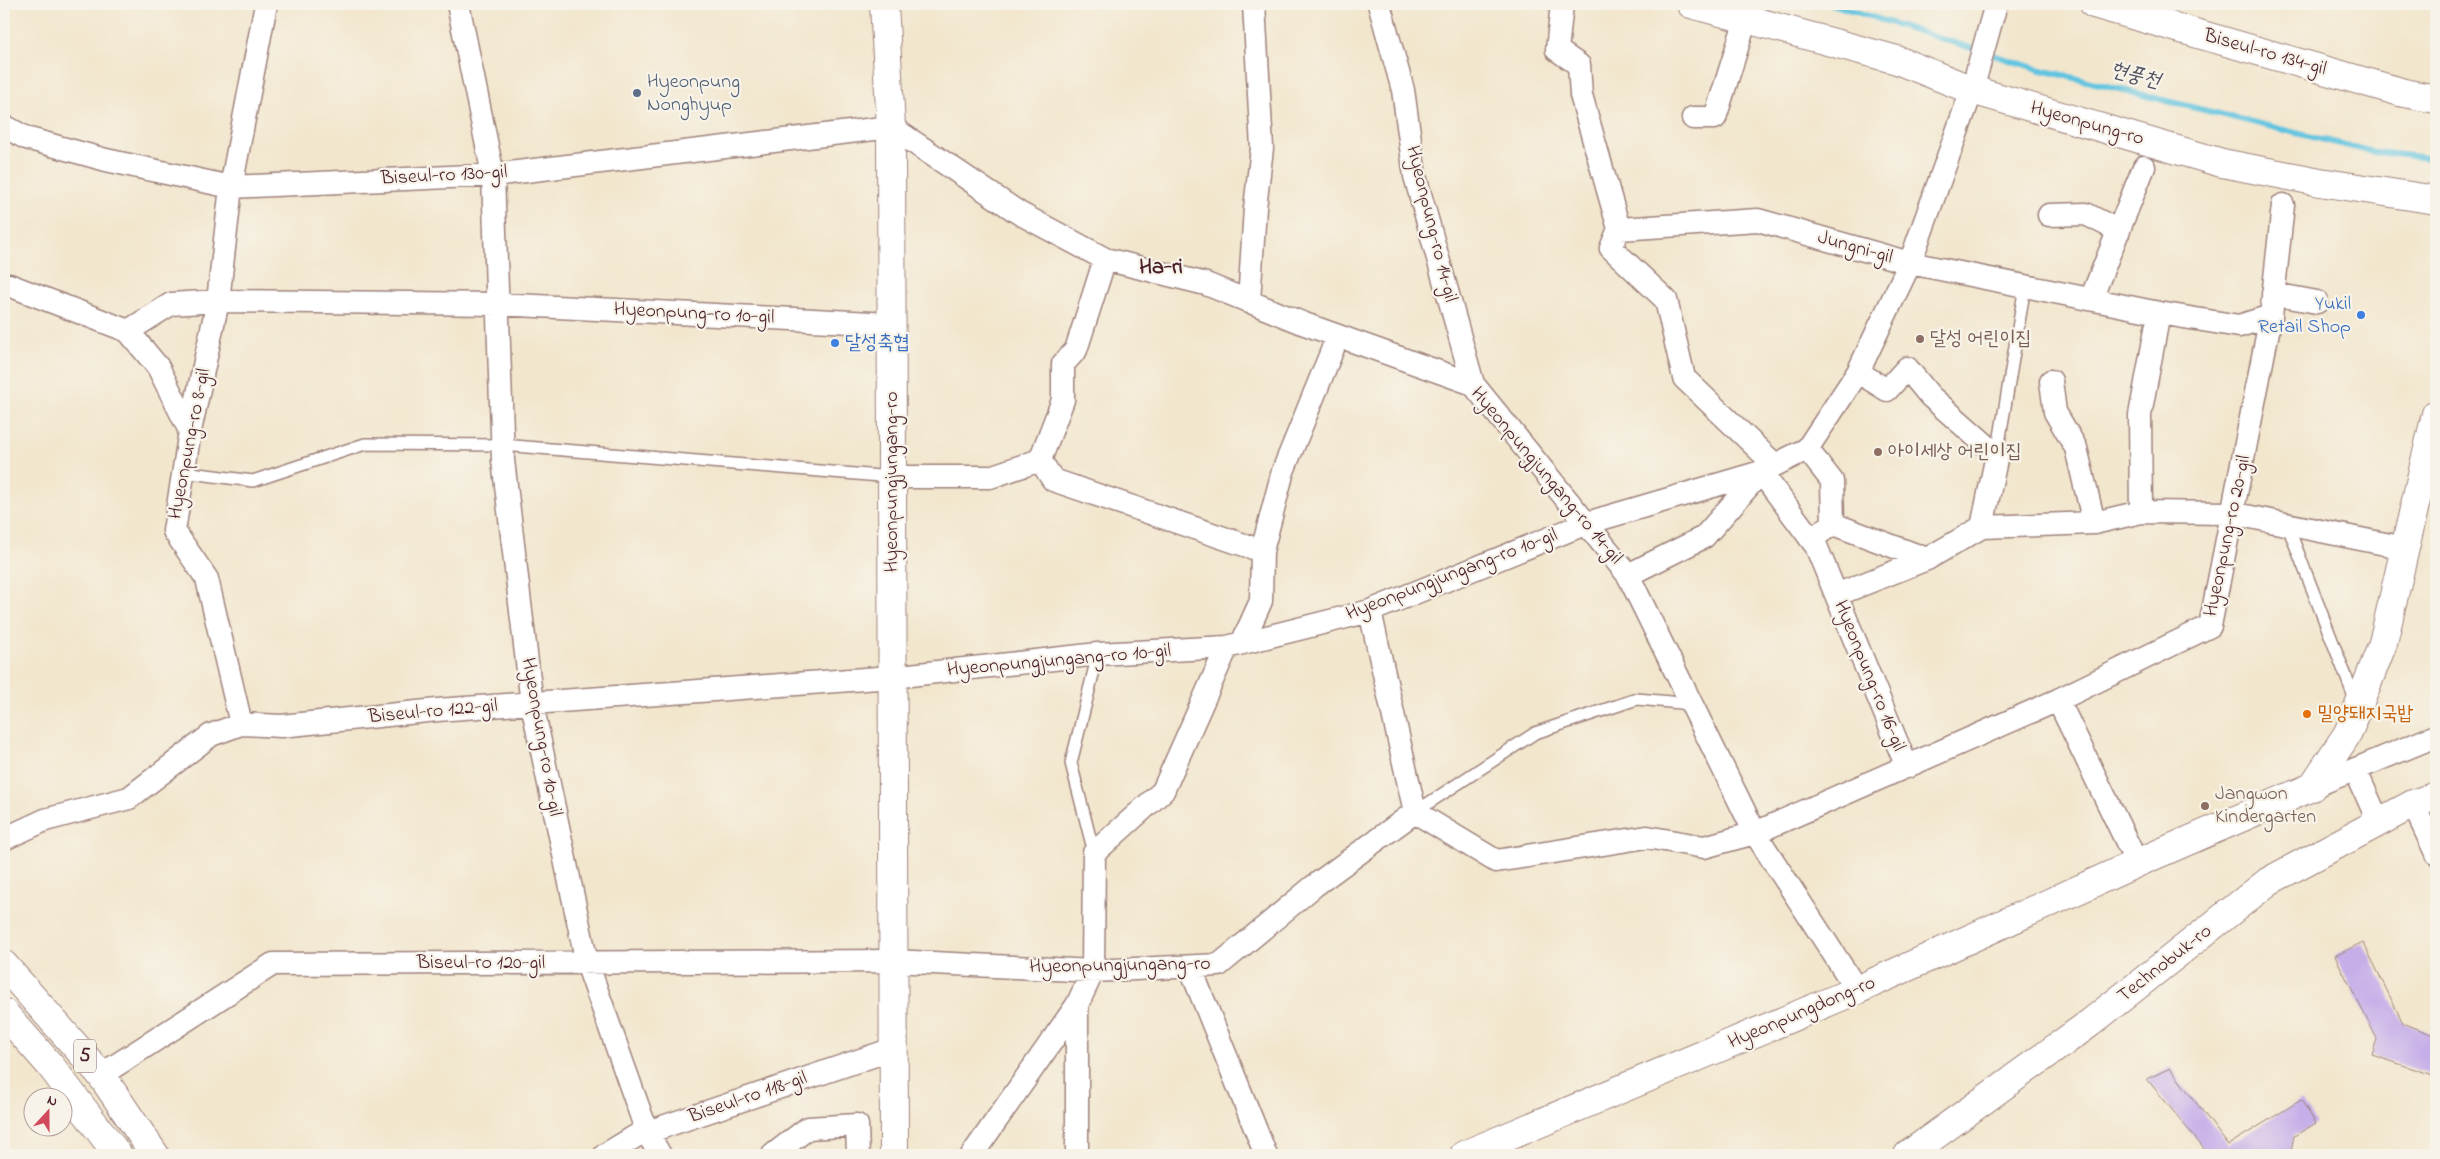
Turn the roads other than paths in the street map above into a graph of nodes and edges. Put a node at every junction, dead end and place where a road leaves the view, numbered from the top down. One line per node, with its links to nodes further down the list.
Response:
1 (266, 4): 18 (street, Hyeonpung-ro 8-gil)
2 (458, 4): 17 (street, Hyeonpung-ro 10-gil)
3 (884, 4): 15 (street, Hyeonpungjungang-ro)
4 (1254, 4): 30 (street)
5 (1379, 4): 40 (street, Hyeonpung-ro 14-gil)
6 (1562, 4): 22 (street, Hyeonpung-ro 16-gil)
7 (1690, 4): 10 (street, Hyeonpung-ro)
8 (1996, 4): 11 (street, Hyeonpungjungang-ro 10-gil)
9 (2110, 6): 12 (street, Biseul-ro 134-gil)
10 (1746, 19): 11 (street, Hyeonpung-ro); 13 (street)
11 (1972, 90): 19 (street, Hyeonpung-ro); 25 (street, Hyeonpungjungang-ro 10-gil)
12 (2436, 99)
13 (1693, 118)
14 (4, 126): 18 (street, Biseul-ro 130-gil)
15 (891, 127): 17 (street, Biseul-ro 130-gil); 24 (street, Hyeonpungjungang-ro 14-gil); 35 (street, Hyeonpungjungang-ro)
16 (2144, 167): 23 (street)
17 (493, 175): 18 (street, Biseul-ro 130-gil); 32 (street, Hyeonpung-ro 10-gil)
18 (231, 187): 29 (street, Hyeonpung-ro 8-gil)
19 (2436, 200)
20 (2283, 205): 33 (street, Hyeonpung-ro 20-gil)
21 (2049, 215): 23 (street)
22 (1619, 229): 25 (street, Jungni-gil); 47 (street, Hyeonpung-ro 16-gil)
23 (2118, 230): 28 (street)
24 (1105, 259): 30 (street, Hyeonpungjungang-ro 14-gil); 46 (street)
25 (1910, 263): 27 (street, Jungni-gil); 38 (street, Hyeonpungjungang-ro 10-gil)
26 (4, 285): 36 (street)
27 (2025, 286): 28 (street, Jungni-gil); 45 (lane)
28 (2091, 299): 34 (street, Jungni-gil)
29 (218, 300): 32 (street); 36 (street); 42 (street, Hyeonpung-ro 8-gil)
30 (1249, 302): 37 (street, Hyeonpungjungang-ro 14-gil)
31 (2317, 302): 33 (street)
32 (498, 304): 35 (street, Hyeonpung-ro 10-gil); 43 (street, Hyeonpung-ro 10-gil)
33 (2272, 305): 34 (street, Jungni-gil); 51 (street, Hyeonpung-ro 20-gil)
34 (2159, 313): 50 (street)
35 (891, 324): 49 (street, Hyeonpungjungang-ro)
36 (128, 331): 42 (street)
37 (1338, 336): 40 (street, Hyeonpungjungang-ro 14-gil); 59 (street)
38 (1858, 372): 44 (street, Hyeonpungjungang-ro 10-gil); 45 (street)
39 (2051, 380): 53 (street)
40 (1473, 384): 52 (street, Hyeonpungjungang-ro 14-gil)
41 (2436, 414): 58 (street)
42 (190, 431): 48 (street, Hyeonpung-ro 8-gil)
43 (502, 446): 48 (lane); 49 (lane); 68 (street, Hyeonpung-ro 10-gil)
44 (1807, 449): 47 (street, Hyeonpungjungang-ro 10-gil); 54 (street)
45 (1996, 455): 56 (street)
46 (1040, 460): 49 (street); 59 (street)
47 (1768, 468): 52 (street, Hyeonpungjungang-ro 10-gil); 57 (street, Hyeonpung-ro 16-gil); 61 (street, Hyeonpungjungang-ro 10-gil)
48 (183, 472): 71 (street, Hyeonpung-ro 8-gil)
49 (892, 477): 66 (street, Hyeonpungjungang-ro)
50 (2141, 512): 51 (street); 53 (street)
51 (2231, 513): 55 (street); 67 (street, Hyeonpung-ro 20-gil)
52 (1587, 523): 61 (street, Hyeonpungjungang-ro 14-gil); 63 (street, Hyeonpungjungang-ro 10-gil)
53 (2094, 523): 56 (street)
54 (1833, 524): 57 (street); 60 (street)
55 (2288, 524): 58 (street); 70 (lane)
56 (1982, 527): 60 (street)
57 (1811, 539): 62 (street, Hyeonpung-ro 16-gil)
58 (2405, 548): 70 (street)
59 (1262, 551): 64 (street)
60 (1926, 558): 62 (street)
61 (1628, 575): 69 (street, Hyeonpungjungang-ro 14-gil)
62 (1836, 595): 73 (street, Hyeonpung-ro 16-gil)
63 (1370, 611): 64 (street, Hyeonpungjungang-ro 10-gil); 77 (street)
64 (1234, 645): 65 (street, Hyeonpungjungang-ro 10-gil); 81 (street)
65 (1098, 654): 66 (street, Hyeonpungjungang-ro 10-gil); 81 (lane)
66 (892, 677): 68 (street, Biseul-ro 122-gil); 84 (street, Hyeonpungjungang-ro)
67 (2058, 700): 73 (street, Hyeonpung-ro 20-gil); 83 (street)
68 (532, 704): 71 (street, Biseul-ro 122-gil); 85 (street, Hyeonpung-ro 10-gil)
69 (1692, 704): 77 (lane); 79 (street, Hyeonpungjungang-ro 14-gil)
70 (2358, 708): 75 (street)
71 (241, 724): 80 (street, Biseul-ro 122-gil)
72 (2436, 736): 74 (street)
73 (1907, 767): 79 (street, Hyeonpung-ro 16-gil)
74 (2355, 769): 75 (street); 78 (street)
75 (2312, 787): 83 (street, Hyeonpungdong-ro)
76 (2424, 800): 78 (street, Technobuk-ro); 82 (street)
77 (1415, 812): 79 (street); 87 (street, Hyeonpungjungang-ro)
78 (2379, 823): 106 (street, Technobuk-ro)
79 (1755, 833): 89 (street, Hyeonpungjungang-ro 14-gil)
80 (4, 839)
81 (1094, 853): 88 (street)
82 (2436, 853)
83 (2137, 863): 89 (street, Hyeonpungdong-ro)
84 (893, 961): 85 (street, Biseul-ro 120-gil); 88 (street, Hyeonpungjungang-ro); 92 (street, Hyeonpungjungang-ro)
85 (587, 962): 93 (street, Biseul-ro 120-gil); 94 (street, Hyeonpung-ro 10-gil)
86 (4, 965): 93 (street, 5)
87 (1190, 968): 88 (street, Hyeonpungjungang-ro); 104 (street)
88 (1093, 971): 90 (street)
89 (1857, 990): 105 (street, Hyeonpungdong-ro)
90 (1077, 1005): 102 (street); 103 (street)
91 (4, 1013): 95 (street, 5)
92 (893, 1049): 94 (street, Biseul-ro 118-gil); 101 (street, Hyeonpungjungang-ro)
93 (101, 1075): 96 (street, 5)
94 (647, 1132): 97 (street, Biseul-ro 118-gil); 98 (street, Hyeonpung-ro 10-gil)
95 (118, 1155)
96 (155, 1155)
97 (606, 1155)
98 (660, 1155)
99 (773, 1155): 100 (street)
100 (858, 1155)
101 (894, 1155)
102 (972, 1155)
103 (1077, 1155)
104 (1266, 1155)
105 (1464, 1155)
106 (1908, 1155)

